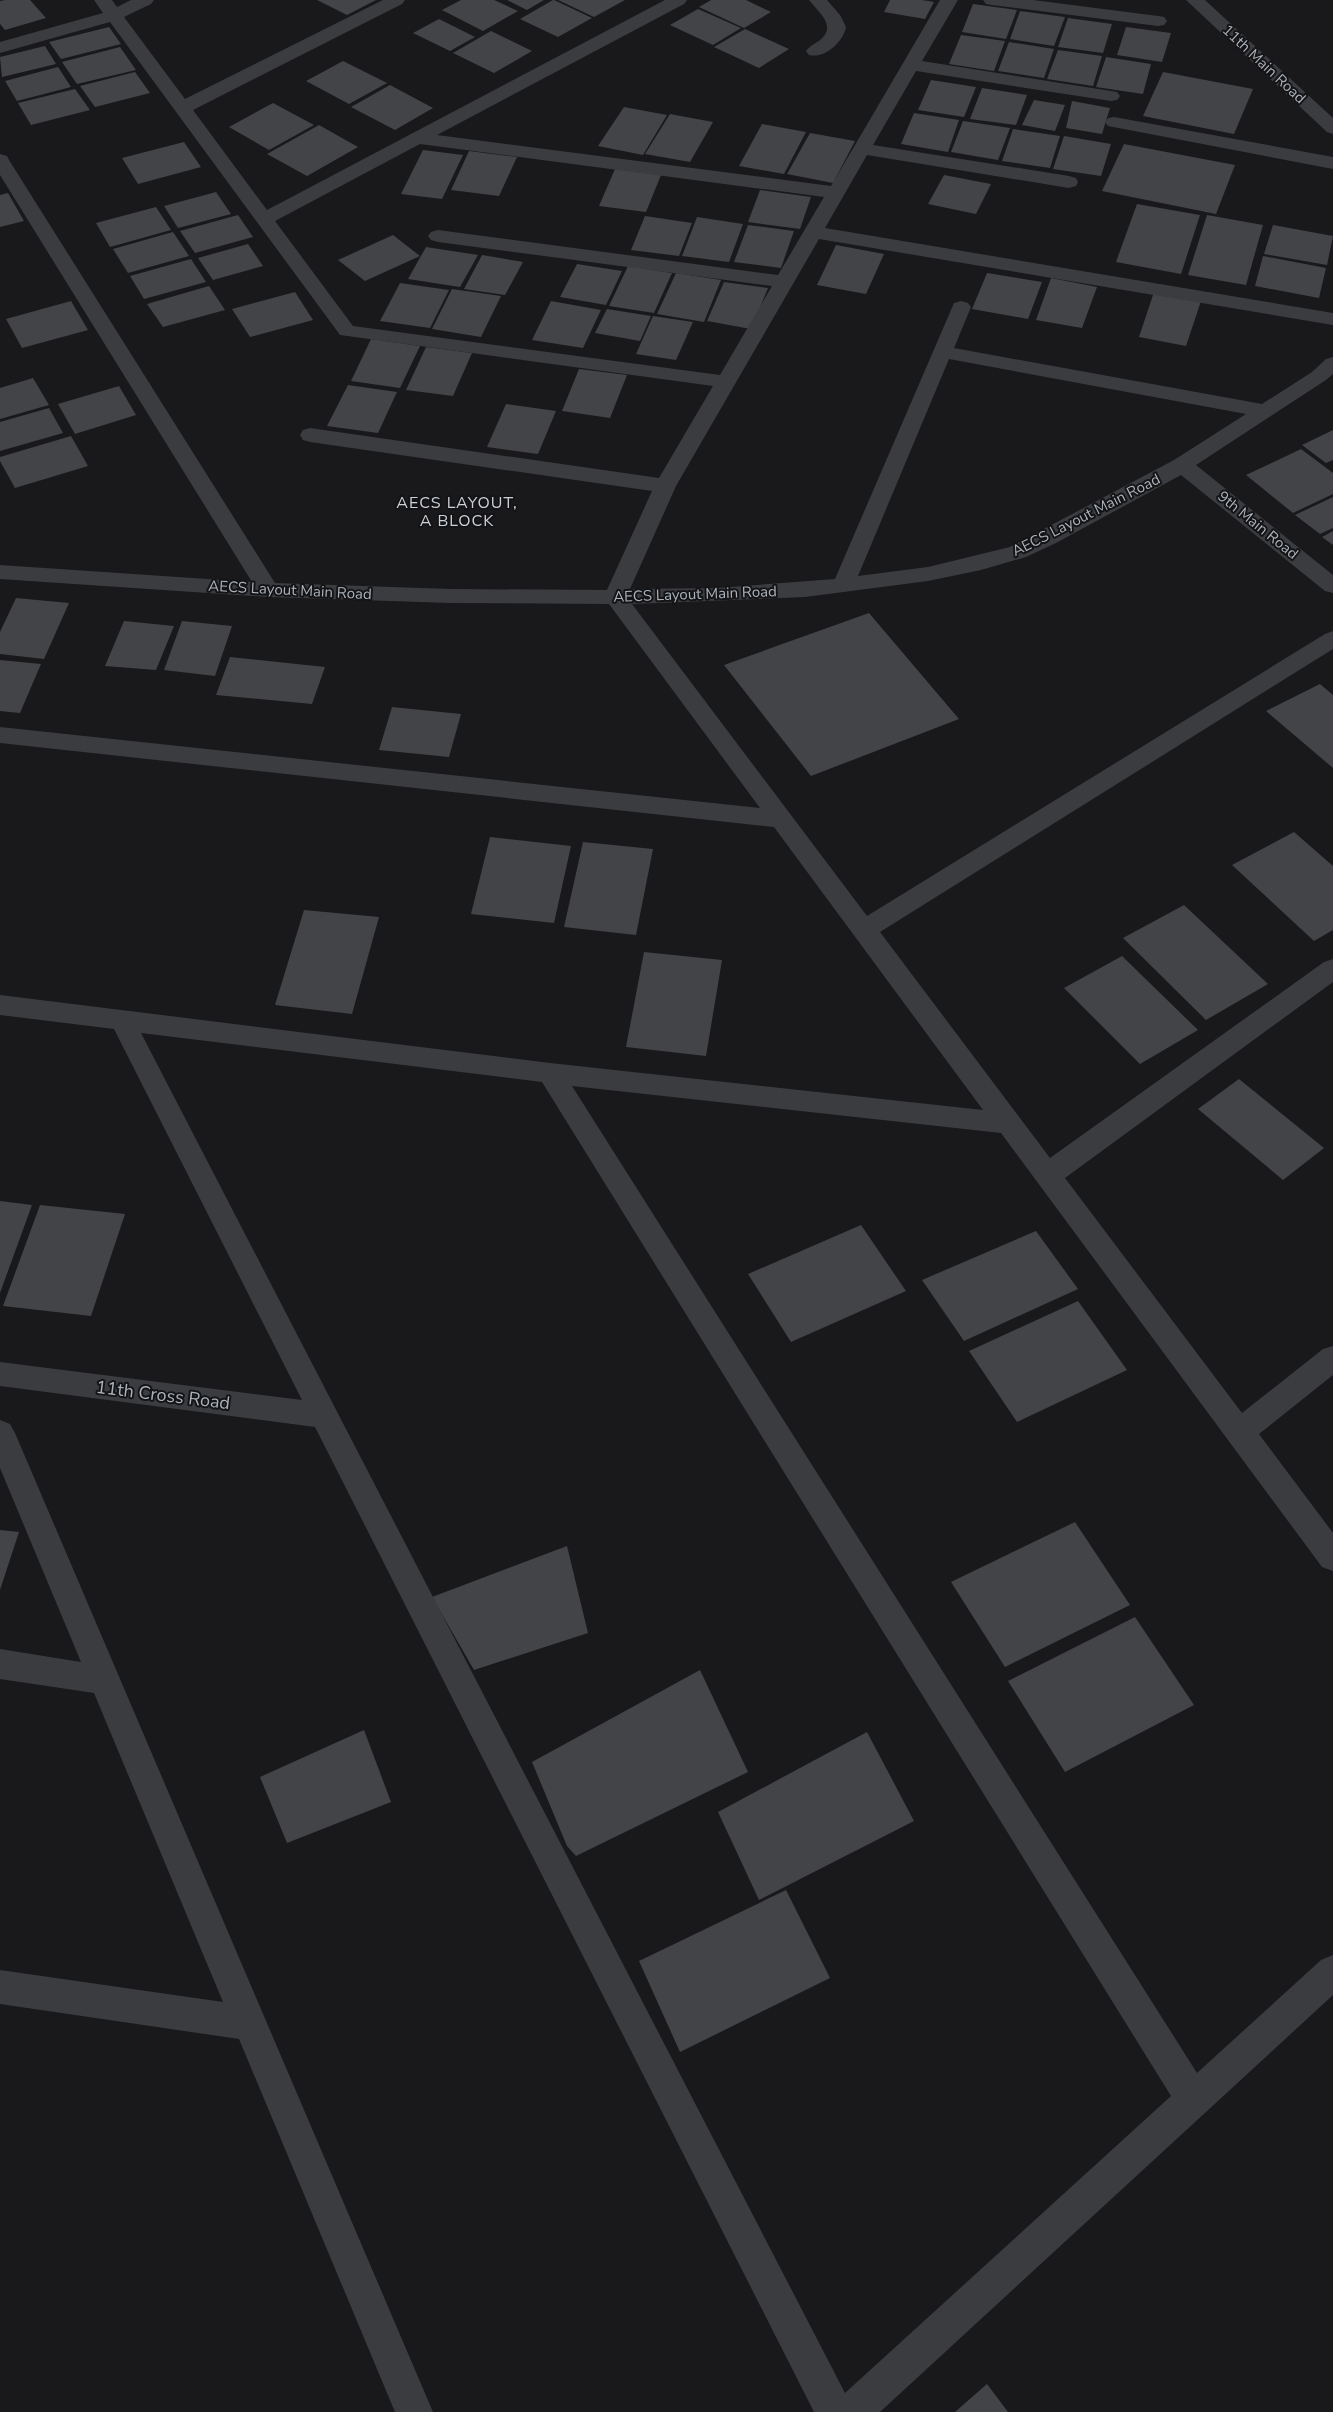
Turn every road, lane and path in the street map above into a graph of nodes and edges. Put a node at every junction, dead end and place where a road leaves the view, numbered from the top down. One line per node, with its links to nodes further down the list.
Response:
1 (145, 0): 8 (street)
2 (396, 0): 14 (street)
3 (678, 0): 17 (street)
4 (818, 0): 11 (street)
5 (949, 0): 12 (street)
6 (992, 0): 9 (street)
7 (1200, 2): 16 (street, 11th Main Road)
8 (109, 8): 10 (street); 14 (street)
9 (1158, 21)
10 (0, 48)
11 (815, 51)
12 (911, 65): 13 (street); 18 (street)
13 (1111, 96)
14 (182, 108): 23 (street)
15 (1114, 122): 20 (street)
16 (1333, 128)
17 (417, 138): 22 (street); 23 (street)
18 (862, 149): 21 (street); 22 (street)
19 (0, 160): 39 (street)
20 (1333, 163)
21 (1069, 182)
22 (837, 192): 24 (street)
23 (264, 219): 31 (street)
24 (814, 232): 26 (street); 28 (street)
25 (438, 236): 26 (street)
26 (784, 282): 31 (street)
27 (961, 307): 29 (street)
28 (1333, 319)
29 (942, 352): 32 (street); 37 (street)
30 (1328, 375): 32 (street, AECS Layout Main Road)
31 (726, 382): 35 (street)
32 (1266, 411): 34 (street, AECS Layout Main Road)
33 (310, 434): 35 (street)
34 (1182, 465): 37 (street, AECS Layout Main Road); 38 (street, 9th Main Road)
35 (665, 486): 40 (street)
36 (1, 571): 39 (street, AECS Layout Main Road)
37 (844, 586): 40 (street, AECS Layout Main Road)
38 (1333, 586)
39 (268, 590): 40 (street, AECS Layout Main Road)
40 (615, 597): 43 (street)
41 (1333, 639): 44 (street)
42 (0, 735): 43 (street)
43 (781, 819): 44 (street)
44 (864, 930): 49 (street)
45 (1333, 969): 50 (street)
46 (0, 1005): 47 (street)
47 (122, 1020): 48 (street); 53 (street)
48 (550, 1073): 49 (street); 62 (street)
49 (1008, 1122): 50 (street)
50 (1048, 1175): 54 (street)
51 (1333, 1358): 54 (street)
52 (0, 1374): 53 (street, 11th Cross Road)
53 (326, 1416): 64 (street)
54 (1240, 1432): 56 (street)
55 (0, 1433): 58 (street)
56 (1333, 1557)
57 (0, 1664): 58 (street)
58 (104, 1680): 61 (street)
59 (1333, 1972): 62 (street)
60 (0, 1987): 61 (street)
61 (250, 2023): 63 (street)
62 (1194, 2100): 65 (street)
63 (414, 2412)
64 (834, 2412)
65 (852, 2412)

